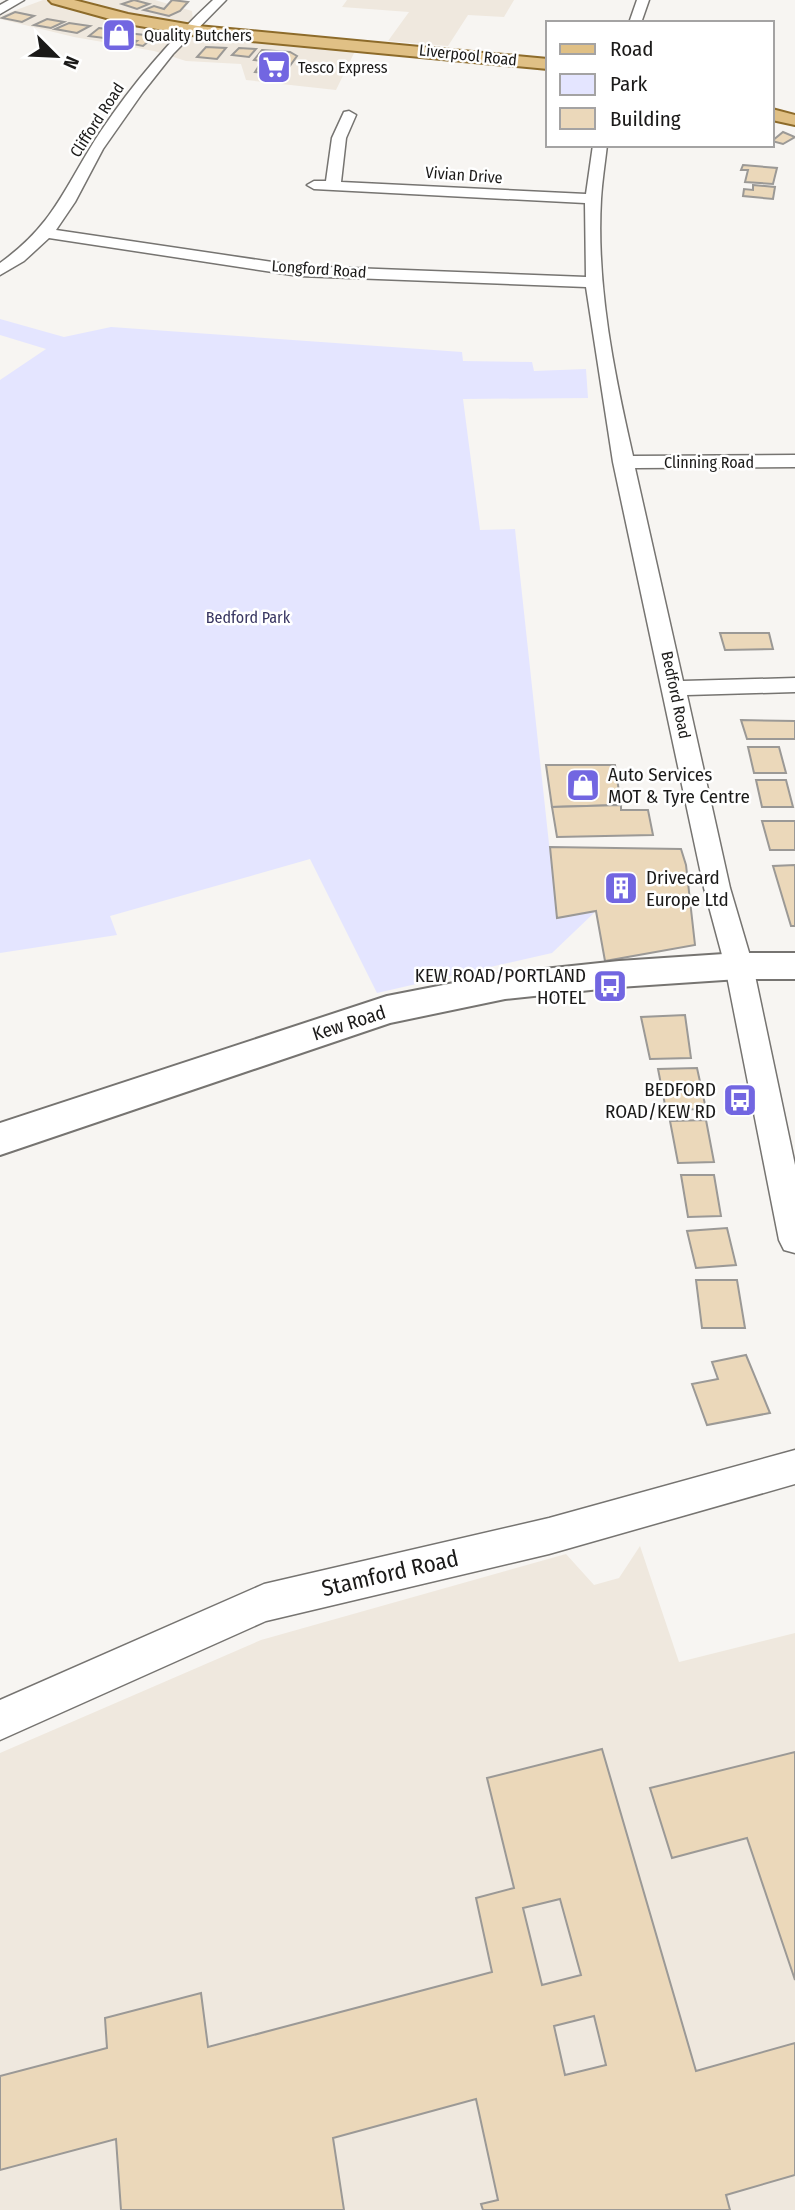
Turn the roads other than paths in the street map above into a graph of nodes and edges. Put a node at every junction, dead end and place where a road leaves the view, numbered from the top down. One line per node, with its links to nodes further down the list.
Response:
1 (18, 0): 5 (street)
2 (57, 0): 7 (main road, Liverpool Road)
3 (220, 0): 7 (street, Clifford Road)
4 (643, 0): 6 (street)
5 (0, 10)
6 (636, 21)
7 (185, 31): 8 (main road, Liverpool Road); 16 (street, Clifford Road)
8 (546, 64)
9 (774, 115): 11 (main road)
10 (342, 118): 14 (street)
11 (795, 120)
12 (600, 147): 15 (street, Bedford Road)
13 (314, 185): 14 (street, Vivian Drive)
14 (333, 185): 15 (street, Vivian Drive)
15 (593, 199): 18 (street, Bedford Road)
16 (46, 233): 17 (street, Clifford Road); 18 (street, Longford Road)
17 (0, 270)
18 (594, 282): 20 (street, Bedford Road)
19 (795, 461): 20 (street, Clinning Road)
20 (623, 462): 22 (street, Bedford Road)
21 (795, 685): 22 (street)
22 (676, 688): 23 (street, Bedford Road)
23 (739, 966): 24 (main road, Kew Road); 25 (main road, Kew Road); 26 (street, Bedford Road)
24 (795, 966)
25 (0, 1139)
26 (795, 1240)
27 (795, 1467): 28 (street, Stamford Road)
28 (0, 1720)

